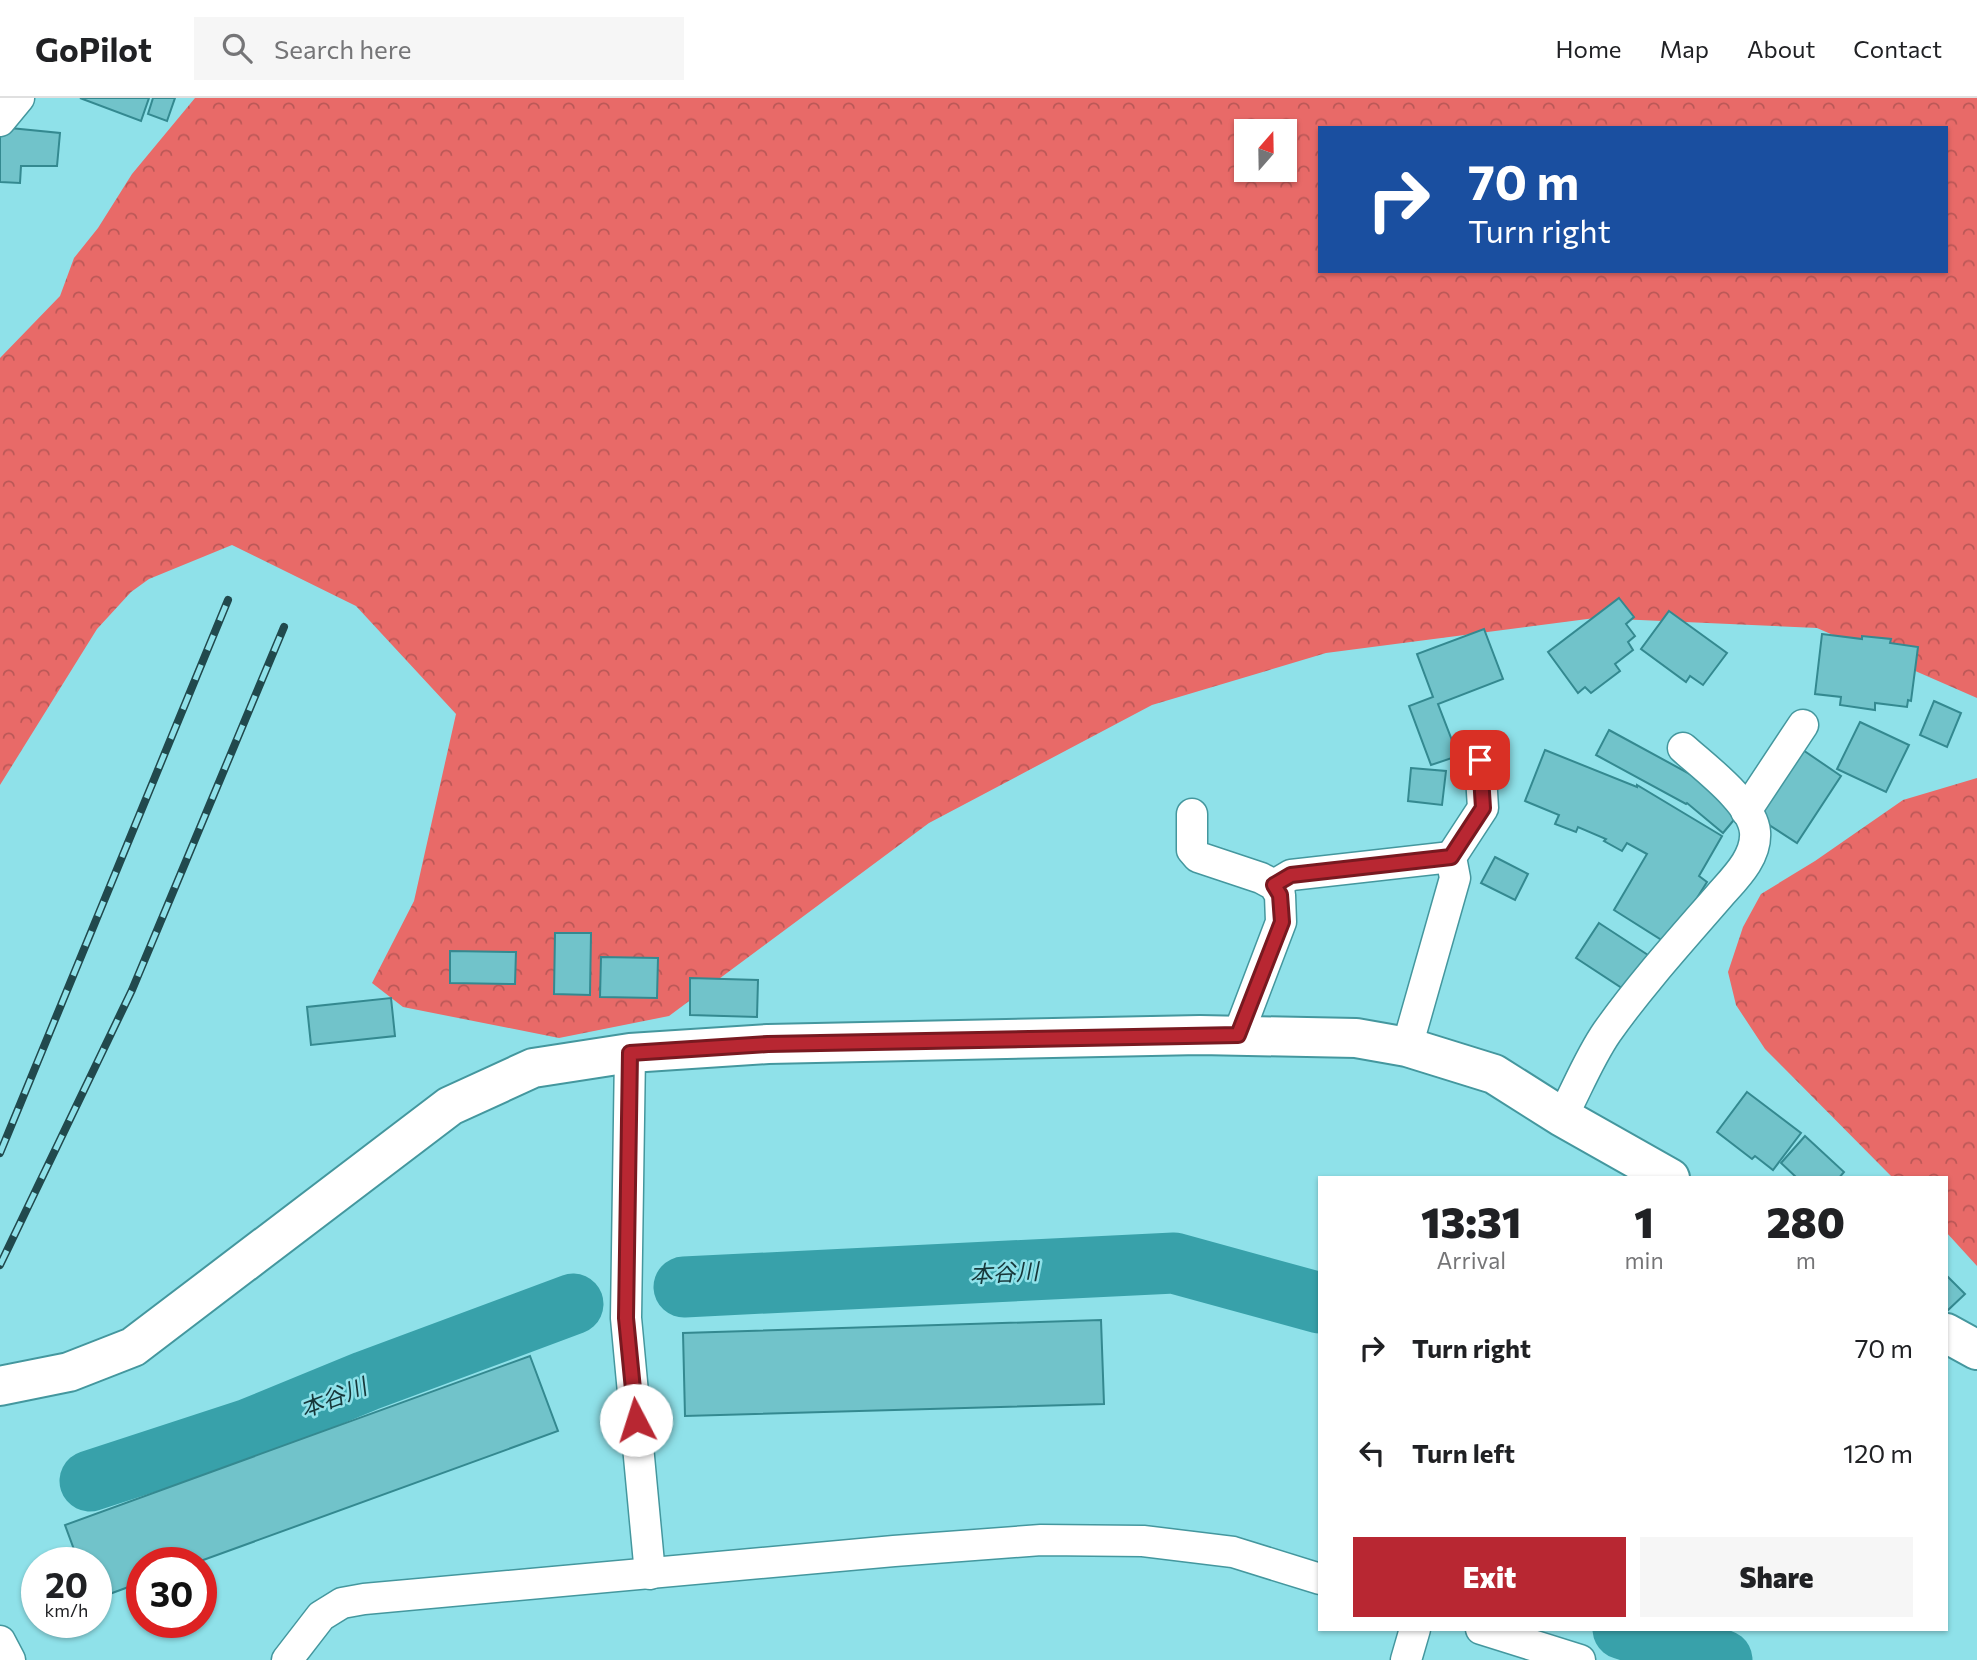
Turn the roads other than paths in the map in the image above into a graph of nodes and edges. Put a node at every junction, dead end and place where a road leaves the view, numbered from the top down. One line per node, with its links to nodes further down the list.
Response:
1 (19, 98): 2 (street)
2 (0, 121)
3 (1803, 724): 6 (street)
4 (1683, 748): 6 (street)
5 (1480, 760): 8 (street)
6 (1746, 811): 13 (street)
7 (1192, 814): 9 (street)
8 (1451, 857): 9 (street); 11 (street)
9 (1274, 885): 10 (street)
10 (1238, 1035): 11 (street); 12 (street)
11 (1407, 1047): 13 (street)
12 (630, 1053): 17 (street); 18 (street)
13 (1562, 1117): 14 (street)
14 (1666, 1176)
15 (1948, 1334): 16 (street)
16 (1977, 1350)
17 (0, 1386)
18 (650, 1574): 19 (street); 24 (street)
19 (1318, 1578)
20 (1414, 1631): 25 (street)
21 (1487, 1631): 26 (street)
22 (0, 1641): 23 (street)
23 (10, 1660)
24 (288, 1660)
25 (1406, 1660)
26 (1580, 1660)

